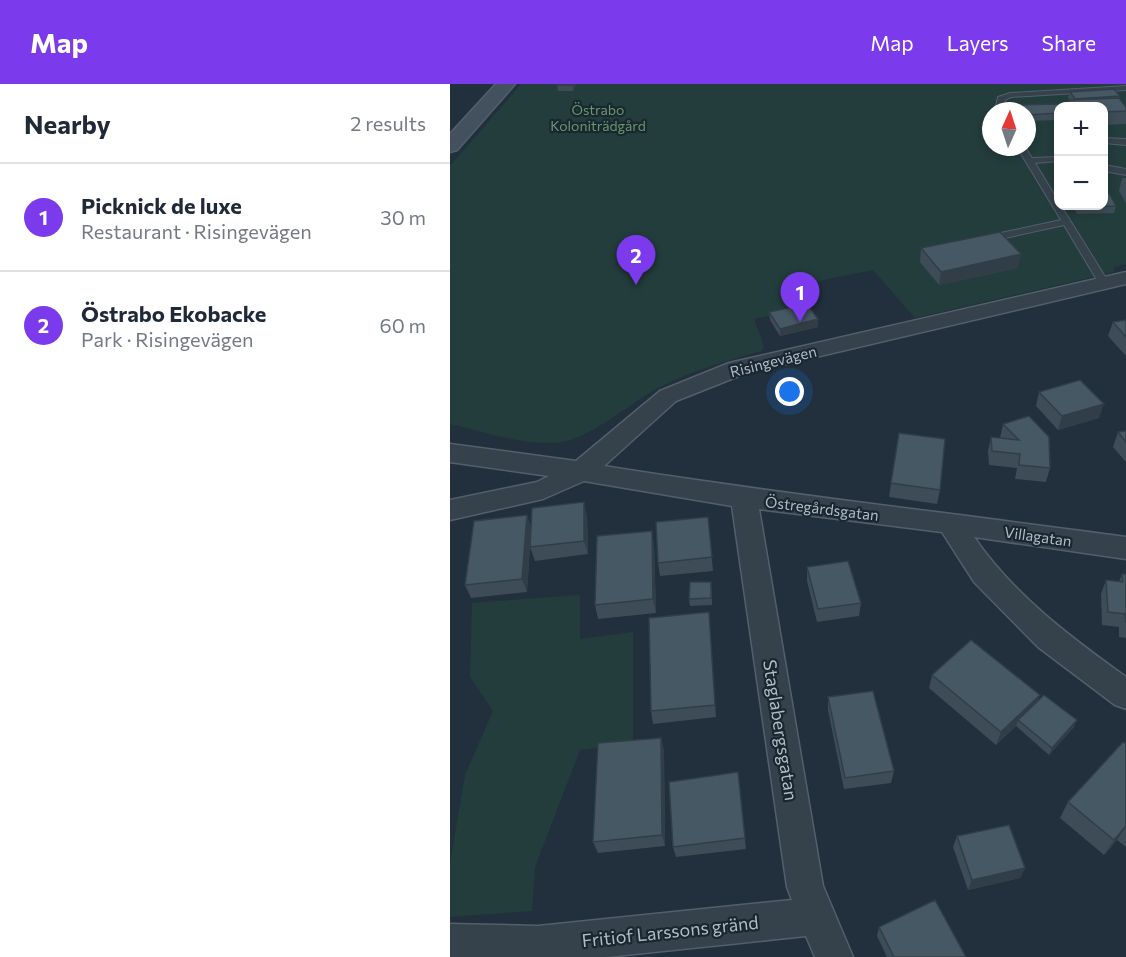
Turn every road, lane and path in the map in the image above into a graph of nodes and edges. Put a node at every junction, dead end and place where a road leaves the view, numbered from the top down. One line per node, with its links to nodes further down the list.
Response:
1 (507, 84): 6 (main road)
2 (1126, 88): 3 (lane)
3 (1001, 102)
4 (1108, 141): 5 (lane)
5 (1126, 142)
6 (450, 146)
7 (1025, 156): 9 (lane)
8 (1054, 159): 9 (lane)
9 (1028, 161): 12 (lane)
10 (1108, 169): 11 (lane)
11 (1126, 172)
12 (1067, 222): 13 (lane); 14 (lane)
13 (977, 242)
14 (1115, 280): 16 (street, Risingevägen)
15 (450, 453): 16 (street, Östregårdsgatan)
16 (580, 471): 17 (street, Östregårdsgatan); 18 (street, Risingevägen)
17 (744, 498): 19 (street, Östregårdsgatan); 22 (street, Staglabergsgatan)
18 (450, 510)
19 (950, 523): 20 (street, Villagatan); 21 (street)
20 (1126, 548)
21 (1126, 695)
22 (817, 916): 23 (street, Fritiof Larssons gränd); 24 (street, Staglabergsgatan)
23 (450, 943)
24 (834, 957)

